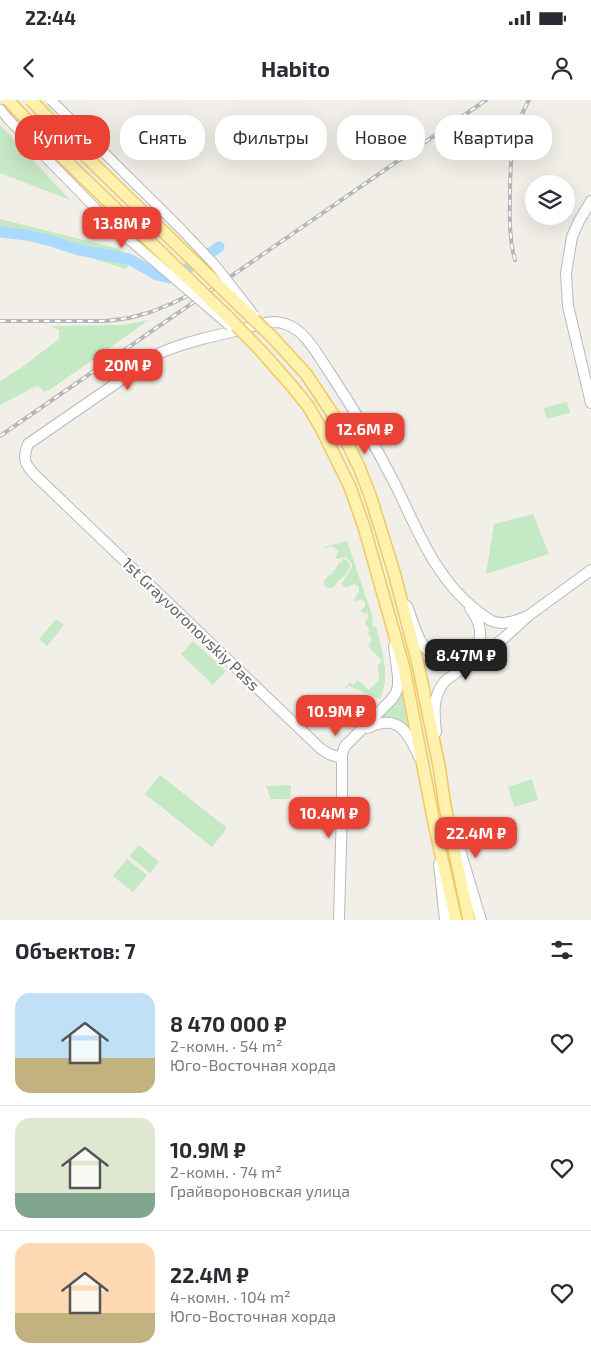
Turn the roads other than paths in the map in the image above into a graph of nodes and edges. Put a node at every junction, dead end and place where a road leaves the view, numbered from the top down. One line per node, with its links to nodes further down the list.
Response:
1 (8, 100): 7 (main road, bridge)
2 (31, 100): 6 (main road, bridge)
3 (51, 100): 6 (street, bridge)
4 (0, 109): 7 (street, bridge)
5 (591, 201): 8 (main road)
6 (273, 338): 10 (main road)
7 (260, 351): 13 (main road)
8 (591, 403)
9 (591, 570): 12 (main road)
10 (394, 572): 11 (main road); 16 (main road)
11 (467, 602): 12 (main road); 15 (main road, 1st Grayvoronovskiy Pass)
12 (528, 616): 16 (main road)
13 (390, 618): 14 (main road); 17 (main road)
14 (360, 732): 15 (main road); 17 (main road)
15 (341, 758): 20 (main road)
16 (438, 766): 18 (main road)
17 (424, 769): 19 (main road)
18 (445, 806): 23 (main road); 24 (main road)
19 (435, 828): 21 (main road); 22 (main road)
20 (339, 920)
21 (445, 920)
22 (456, 920)
23 (470, 920)
24 (481, 920)

